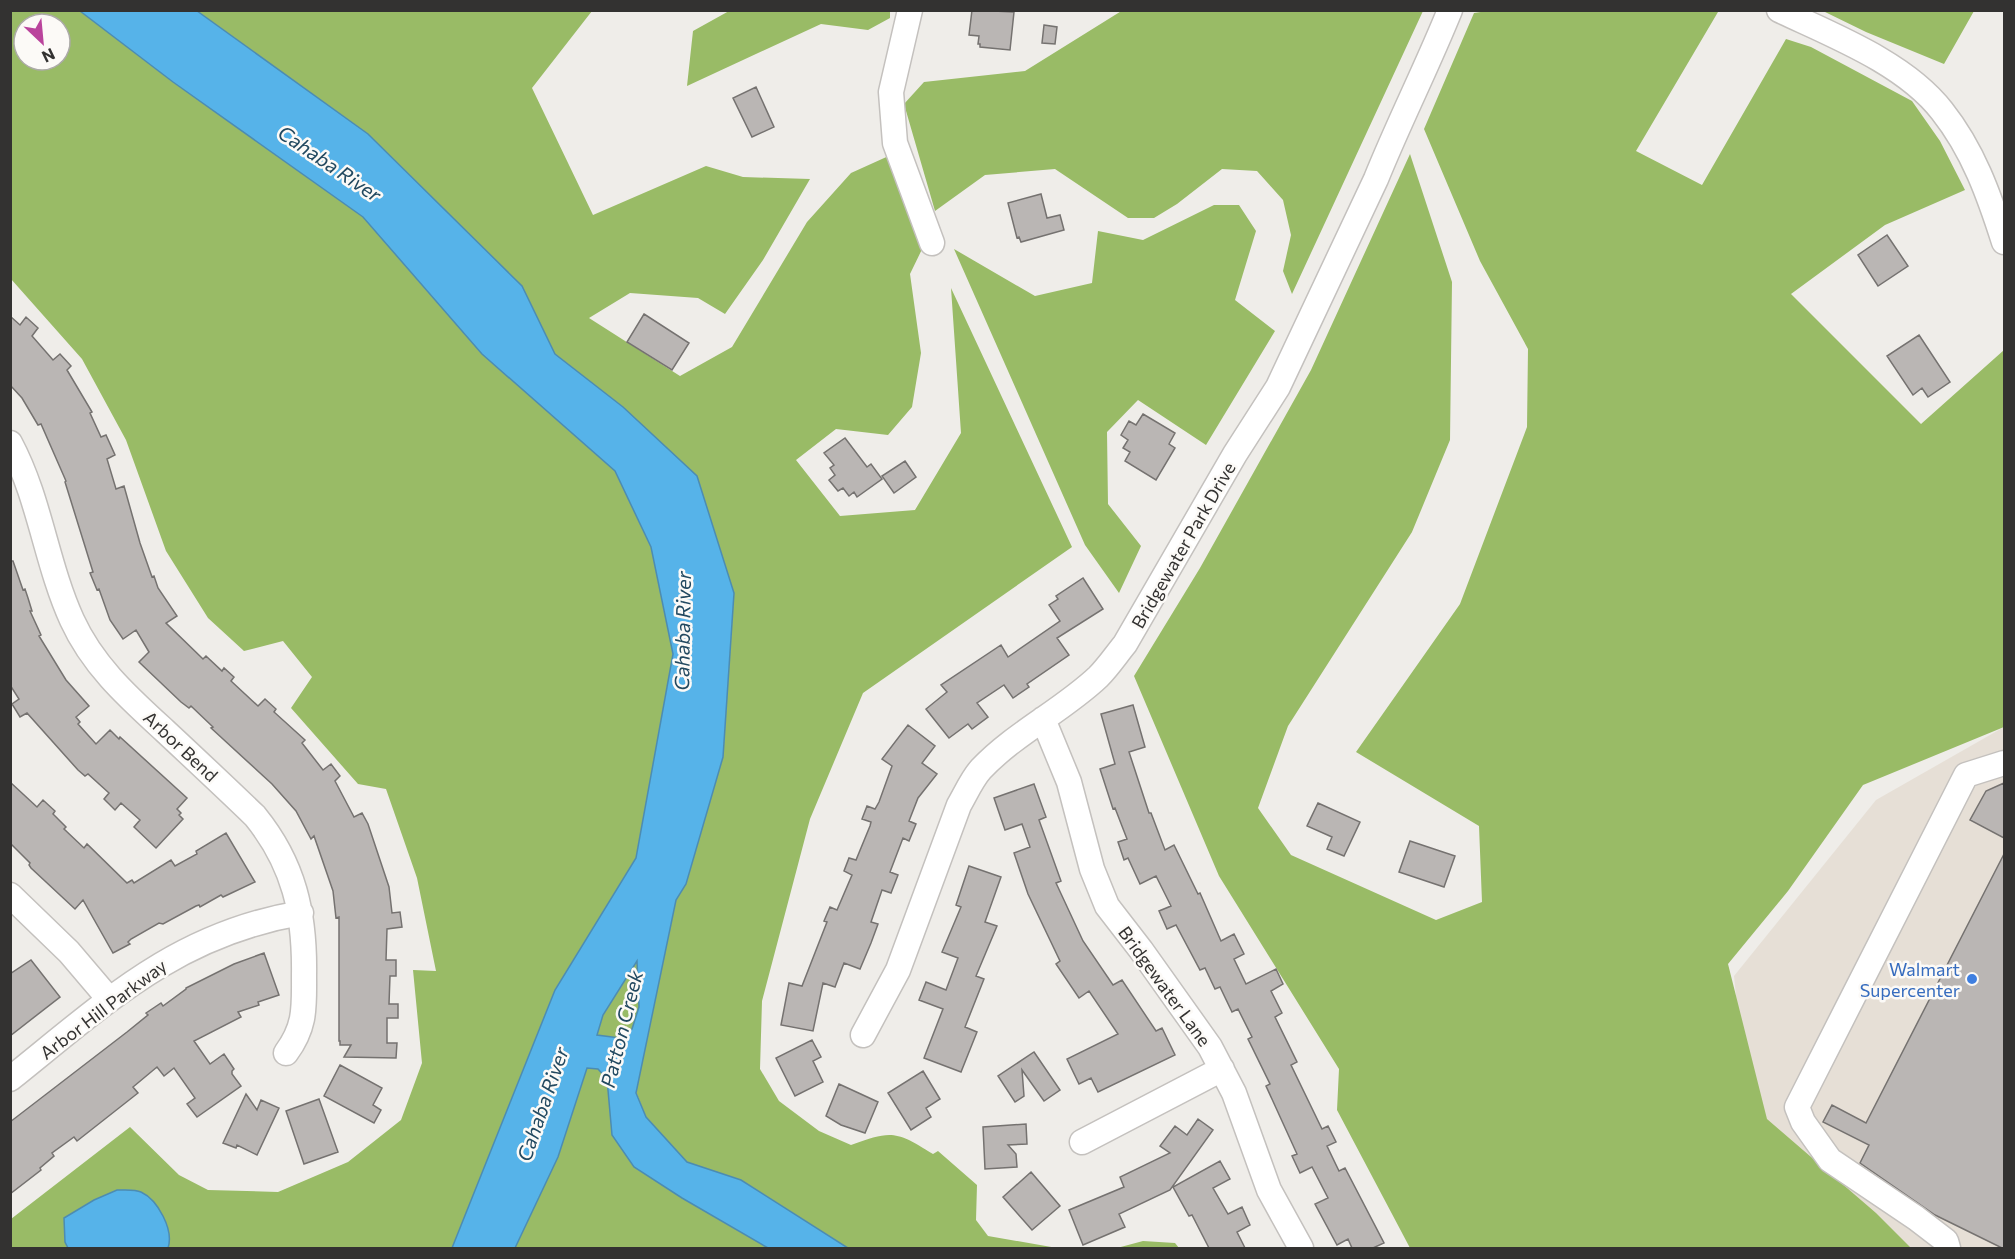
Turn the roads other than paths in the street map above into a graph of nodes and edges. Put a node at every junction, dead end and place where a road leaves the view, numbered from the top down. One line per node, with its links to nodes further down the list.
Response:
1 (910, 10): 5 (street)
2 (1450, 10): 7 (street, Bridgewater Park Drive)
3 (1779, 10): 4 (street)
4 (2004, 242)
5 (932, 243)
6 (10, 443): 10 (street, Arbor Bend)
7 (1043, 719): 12 (street, Bridgewater Park Drive); 14 (street, Bridgewater Lane)
8 (2004, 763): 18 (street)
9 (10, 895): 11 (street)
10 (301, 914): 11 (street, Arbor Hill Parkway); 13 (street, Arbor Bend)
11 (109, 999): 15 (street, Arbor Hill Parkway)
12 (862, 1035)
13 (286, 1053)
14 (1222, 1070): 16 (street); 17 (street, Bridgewater Lane)
15 (10, 1079)
16 (1082, 1142)
17 (1301, 1248)
18 (1948, 1248)

